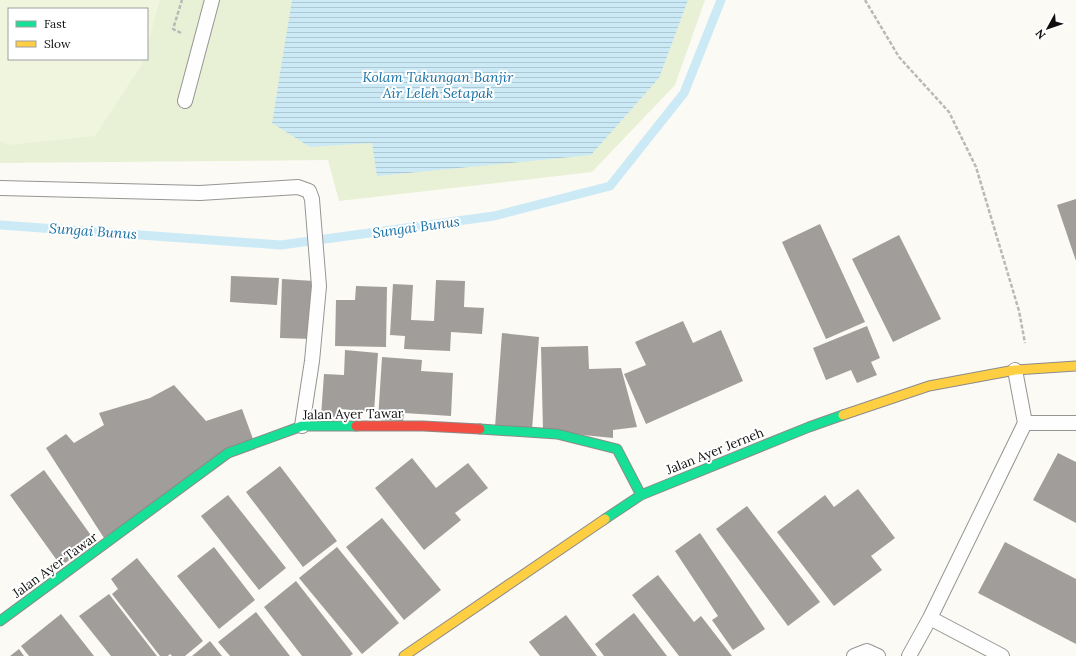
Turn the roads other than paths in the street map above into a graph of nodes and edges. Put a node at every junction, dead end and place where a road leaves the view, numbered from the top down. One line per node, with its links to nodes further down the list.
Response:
1 (212, 0): 2 (lane)
2 (185, 101)
3 (0, 188): 8 (lane)
4 (1076, 366): 5 (main road, Jalan Ayer Jerneh)
5 (1015, 370): 6 (lane); 9 (main road, Jalan Ayer Jerneh)
6 (1025, 423): 7 (lane); 10 (lane)
7 (1076, 423)
8 (302, 426): 9 (main road, Jalan Ayer Tawar); 11 (main road, Jalan Ayer Tawar)
9 (641, 495): 12 (main road, Jalan Ayer Jerneh)
10 (930, 618): 15 (lane); 16 (lane)
11 (0, 621)
12 (404, 656)
13 (854, 656): 14 (lane)
14 (878, 656)
15 (909, 656)
16 (1002, 656)

